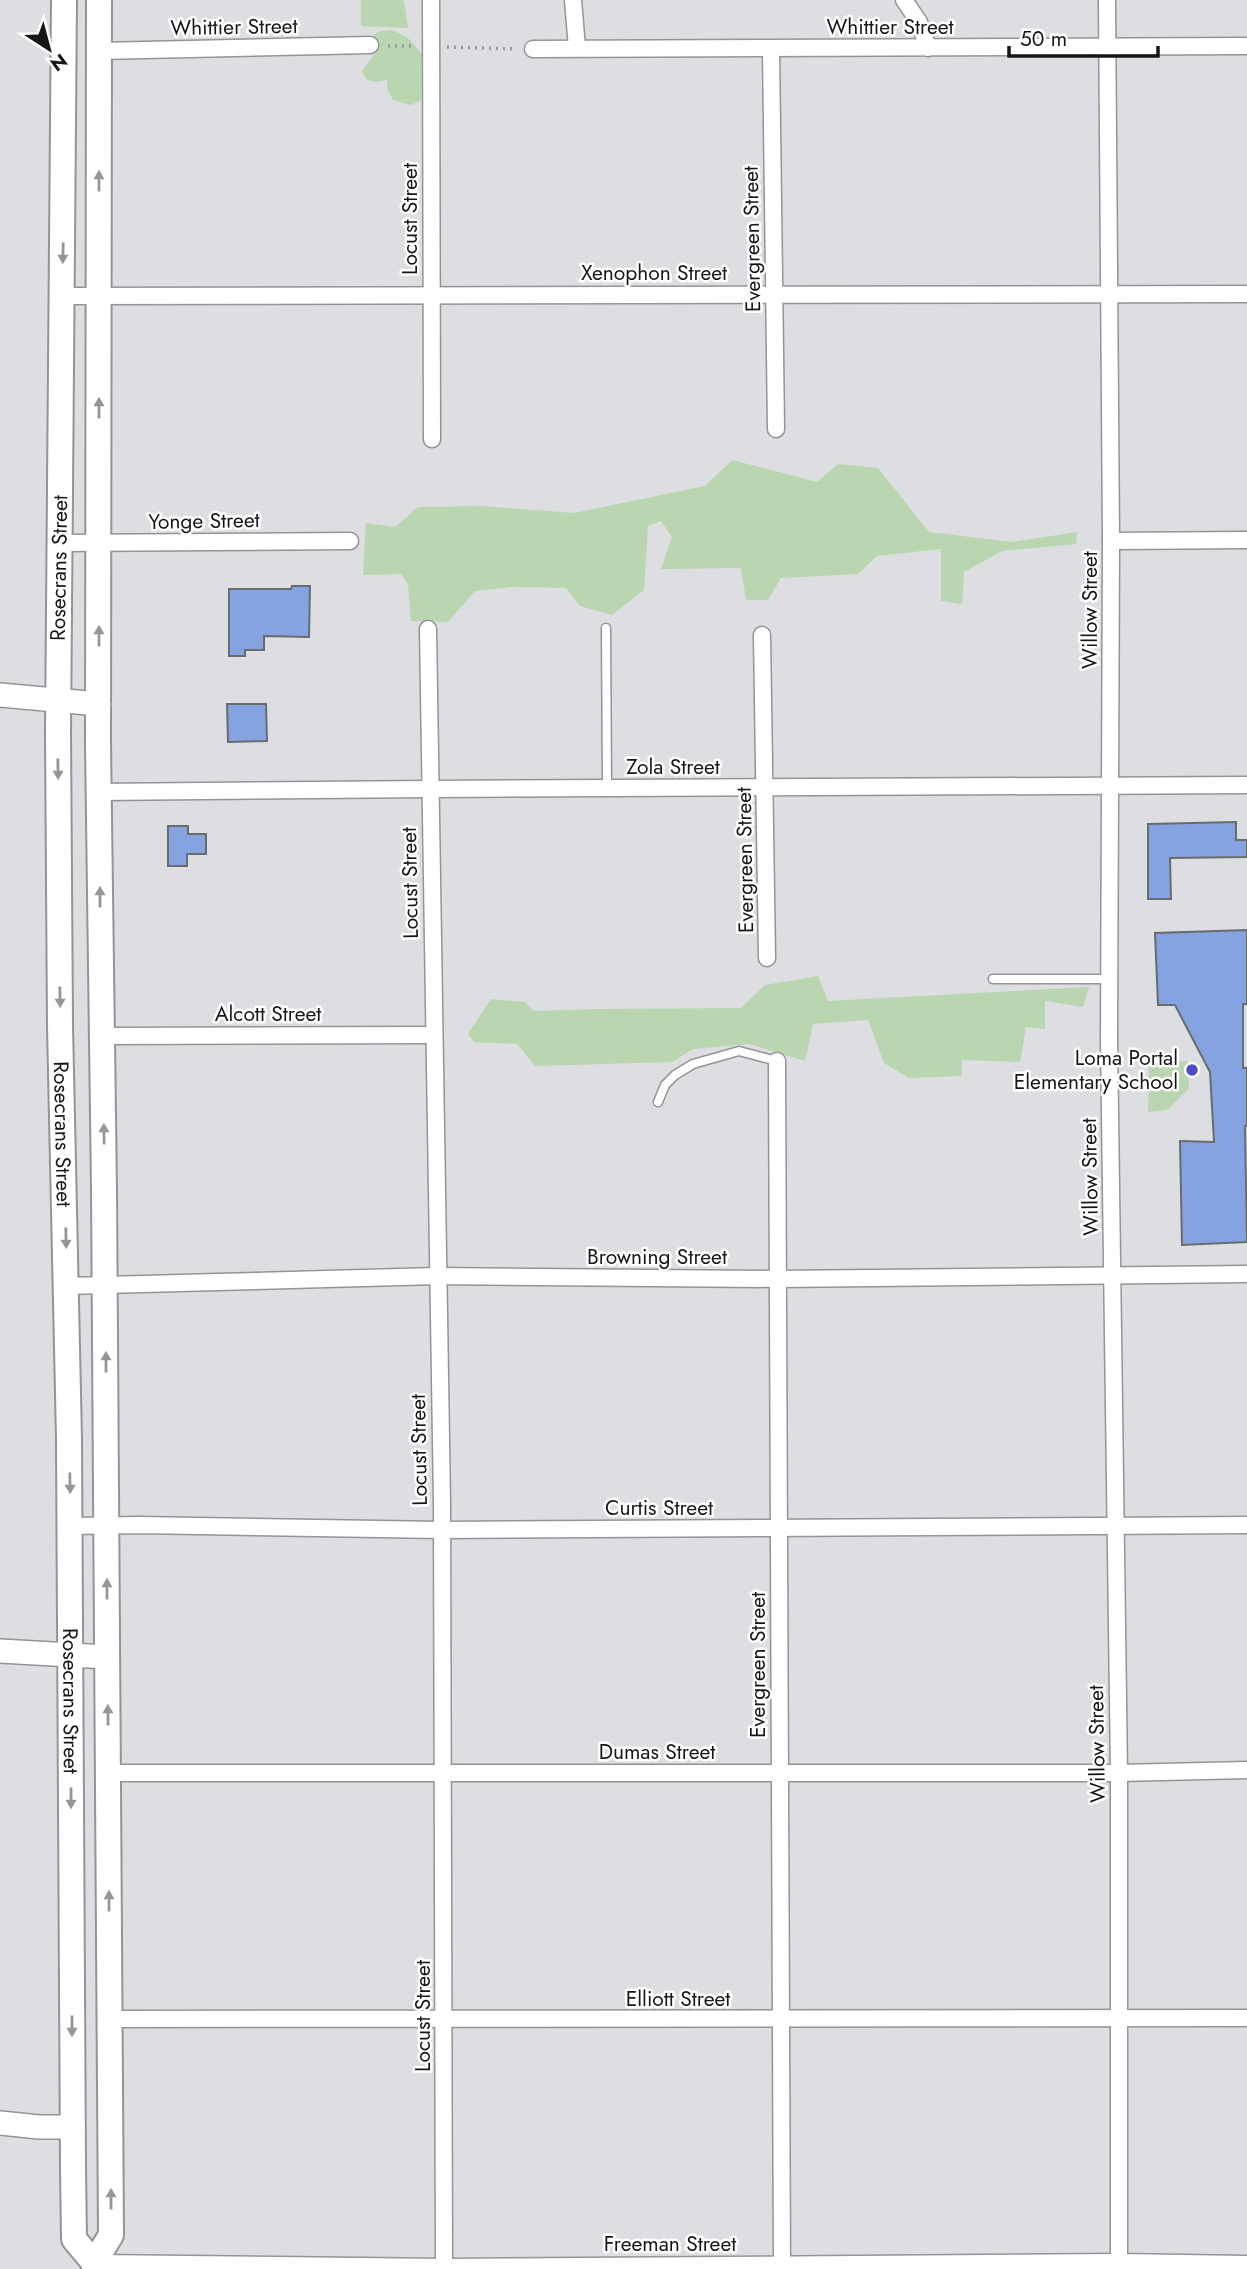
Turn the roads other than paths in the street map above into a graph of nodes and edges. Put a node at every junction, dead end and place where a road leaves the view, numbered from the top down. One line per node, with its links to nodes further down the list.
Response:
1 (64, 0): 17 (main road, Rosecrans Street, one-way to 17)
2 (99, 0): 14 (main road, Rosecrans Street)
3 (431, 0): 19 (street, Locust Street)
4 (573, 0): 10 (street)
5 (904, 0): 11 (street)
6 (1107, 0): 8 (street, Willow Street)
7 (370, 45): 14 (street, Whittier Street)
8 (1107, 46): 9 (street, Whittier Street); 11 (street, Whittier Street); 15 (street, Willow Street)
9 (1247, 46)
10 (576, 48): 12 (street, Whittier Street); 13 (street, Whittier Street)
11 (928, 48): 13 (street, Whittier Street)
12 (533, 49)
13 (771, 49): 20 (street, Evergreen Street)
14 (99, 51): 18 (main road, Rosecrans Street, one-way to 14)
15 (1109, 294): 16 (street, Xenophon Street); 20 (street, Xenophon Street); 25 (street, Willow Street)
16 (1247, 294)
17 (62, 296): 18 (street, Xenophon Street); 26 (main road, Rosecrans Street)
18 (99, 296): 19 (street, Xenophon Street); 27 (main road, Rosecrans Street, one-way to 18)
19 (430, 296): 20 (street, Xenophon Street); 22 (street, Locust Street)
20 (774, 296): 21 (street, Evergreen Street)
21 (776, 429)
22 (432, 439)
23 (1247, 540): 25 (street)
24 (350, 541): 27 (street, Yonge Street)
25 (1111, 541): 35 (street, Willow Street)
26 (58, 543): 27 (street, Yonge Street); 32 (main road, Rosecrans Street)
27 (99, 544): 33 (main road, Rosecrans Street, one-way to 27)
28 (606, 628): 36 (lane)
29 (428, 629): 38 (street, Locust Street)
30 (762, 635): 37 (street, Evergreen Street)
31 (0, 695): 32 (street)
32 (58, 701): 33 (street); 51 (main road, Rosecrans Street, one-way to 51)
33 (99, 704): 39 (main road, Rosecrans Street)
34 (1247, 785): 35 (street, Zola Street)
35 (1112, 786): 37 (street, Zola Street); 42 (street, Willow Street)
36 (607, 788): 37 (street, Zola Street); 38 (street, Zola Street)
37 (765, 788): 40 (street, Evergreen Street)
38 (429, 789): 39 (street, Zola Street); 44 (street, Locust Street)
39 (99, 792): 43 (main road, Rosecrans Street, one-way to 39)
40 (767, 958)
41 (993, 979): 42 (lane)
42 (1110, 979): 48 (street, Willow Street)
43 (103, 1035): 44 (street, Alcott Street); 52 (main road, Rosecrans Street, one-way to 43)
44 (434, 1035): 49 (street, Locust Street)
45 (777, 1061): 46 (lane); 50 (street, Evergreen Street)
46 (658, 1102)
47 (1247, 1274): 48 (street, Browning Street)
48 (1113, 1275): 50 (street, Browning Street); 53 (street, Willow Street)
49 (437, 1276): 50 (street, Browning Street); 52 (street, Browning Street); 58 (street, Locust Street)
50 (777, 1279): 57 (street, Evergreen Street)
51 (66, 1286): 52 (street, Browning Street); 56 (main road, Rosecrans Street, one-way to 56)
52 (105, 1286): 55 (main road, Rosecrans Street, one-way to 52)
53 (1116, 1525): 54 (street, Curtis Street); 57 (street, Curtis Street); 65 (street, Willow Street)
54 (1247, 1525)
55 (107, 1526): 56 (street, Curtis Street); 58 (street, Curtis Street); 61 (main road, Rosecrans Street, one-way to 55)
56 (70, 1527): 60 (main road, Rosecrans Street)
57 (778, 1528): 58 (street, Curtis Street); 64 (street, Evergreen Street)
58 (441, 1530): 66 (street, Locust Street)
59 (0, 1651): 60 (street)
60 (70, 1657): 61 (street); 73 (main road, Rosecrans Street, one-way to 73)
61 (106, 1657): 63 (main road, Rosecrans Street, one-way to 61)
62 (1247, 1770): 65 (street, Dumas Street)
63 (109, 1773): 66 (street, Dumas Street); 69 (main road, Rosecrans Street, one-way to 63)
64 (780, 1773): 65 (street, Dumas Street); 66 (street, Dumas Street); 71 (street, Evergreen Street)
65 (1119, 1773): 67 (street, Willow Street)
66 (443, 1774): 70 (street, Locust Street)
67 (1119, 2018): 68 (street, Elliott Street); 71 (street, Elliott Street); 76 (street, Willow Street)
68 (1247, 2018)
69 (109, 2019): 70 (street, Elliott Street); 75 (main road, Rosecrans Street, one-way to 69)
70 (444, 2020): 71 (street, Elliott Street); 78 (street, Locust Street)
71 (782, 2020): 77 (street, Evergreen Street)
72 (0, 2123): 73 (street)
73 (73, 2127): 75 (main road, Rosecrans Street)
74 (1247, 2264): 76 (street, Freeman Street)
75 (94, 2266): 78 (street, Freeman Street)
76 (1119, 2266): 77 (street, Freeman Street)
77 (782, 2267): 78 (street, Freeman Street)
78 (444, 2268)

